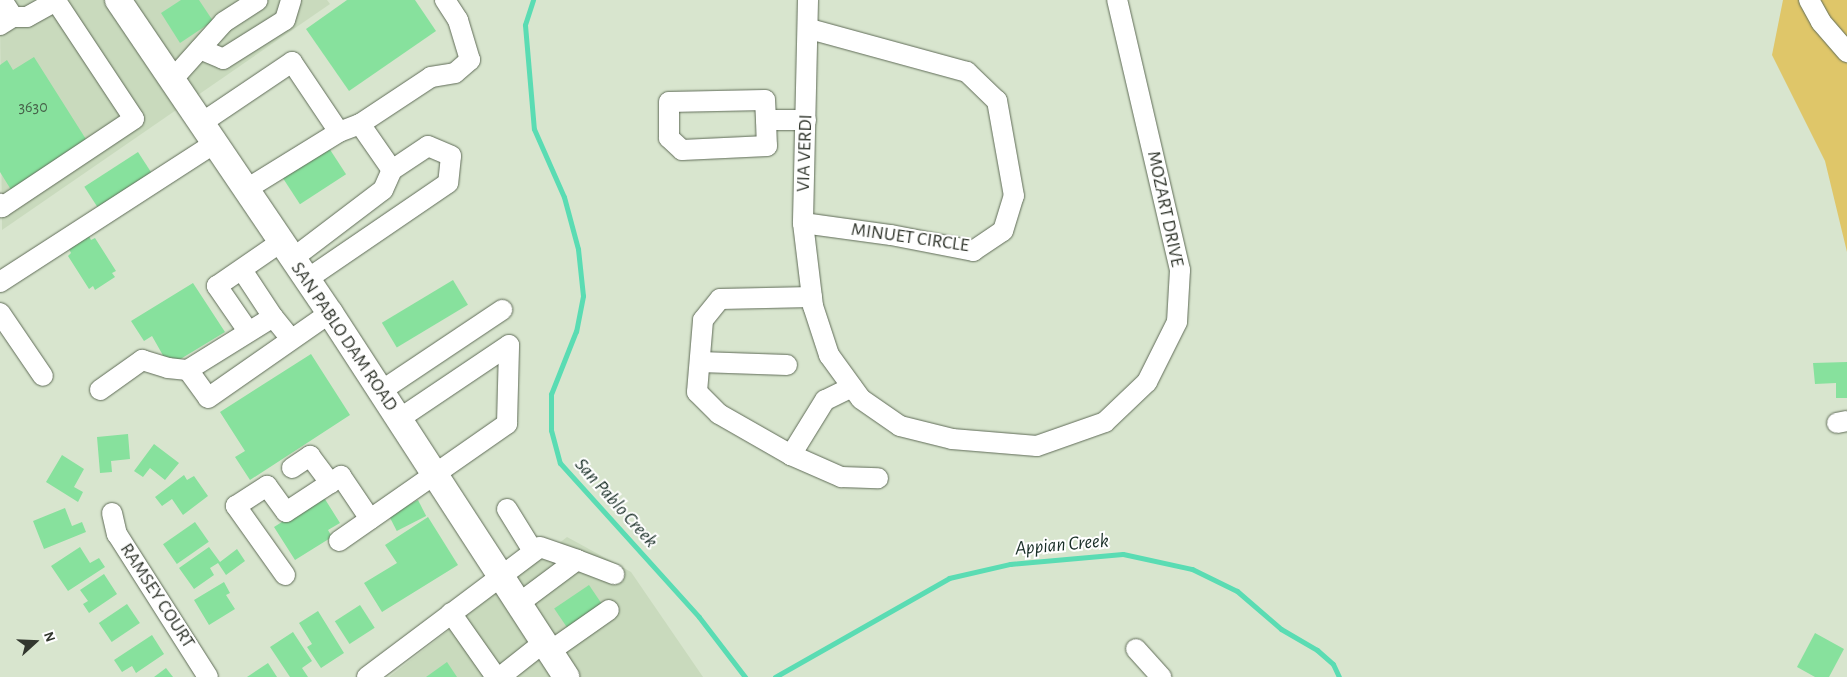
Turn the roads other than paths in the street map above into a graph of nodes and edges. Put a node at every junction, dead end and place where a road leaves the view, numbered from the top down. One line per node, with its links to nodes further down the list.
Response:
1 (258, 0): 10 (street)
2 (291, 0): 10 (street)
3 (445, 0): 15 (street)
4 (808, 0): 9 (street, VIA VERDI)
5 (1117, 0): 38 (street, MOZART DRIVE)
6 (1810, 0): 11 (street)
7 (124, 2): 12 (main road, SAN PABLO DAM ROAD)
8 (5, 14): 21 (street)
9 (810, 29): 14 (street, VIA VERDI); 23 (street, MINUET CIRCLE)
10 (200, 49): 12 (street)
11 (1847, 52)
12 (171, 81): 17 (main road, SAN PABLO DAM ROAD)
13 (766, 120): 13 (street); 14 (street)
14 (806, 120): 23 (street, VIA VERDI)
15 (360, 124): 16 (street); 18 (street)
16 (339, 132): 17 (street); 19 (street)
17 (206, 134): 19 (main road, SAN PABLO DAM ROAD); 26 (street)
18 (392, 170): 20 (street); 22 (street)
19 (245, 190): 24 (main road, SAN PABLO DAM ROAD)
20 (383, 190): 22 (street); 24 (street)
21 (0, 204)
22 (400, 215): 24 (street)
23 (803, 223): 27 (street, VIA VERDI)
24 (293, 260): 25 (street); 30 (main road, SAN PABLO DAM ROAD)
25 (242, 270): 31 (street); 32 (street)
26 (0, 282)
27 (813, 301): 34 (street); 38 (street, MOZART DRIVE)
28 (502, 310): 40 (street)
29 (0, 313): 37 (street)
30 (330, 313): 33 (street); 40 (main road, SAN PABLO DAM ROAD)
31 (273, 317): 32 (street); 33 (street)
32 (248, 331): 36 (street)
33 (291, 339): 36 (street)
34 (700, 362): 35 (street); 42 (street)
35 (787, 365)
36 (188, 370): 39 (street)
37 (43, 376)
38 (852, 387): 42 (street)
39 (100, 390)
40 (381, 392): 41 (main road, SAN PABLO DAM ROAD)
41 (398, 419): 44 (main road, SAN PABLO DAM ROAD); 44 (street)
42 (791, 455): 45 (street)
43 (292, 468): 46 (street)
44 (434, 474): 49 (street); 55 (main road, SAN PABLO DAM ROAD)
45 (878, 478)
46 (330, 483): 49 (street); 54 (street)
47 (506, 508): 51 (street)
48 (112, 513): 61 (street, RAMSEY COURT)
49 (370, 519): 50 (street)
50 (339, 540)
51 (533, 552): 52 (street); 55 (street)
52 (577, 560): 53 (street); 56 (street)
53 (614, 574)
54 (285, 575)
55 (500, 576): 56 (main road, SAN PABLO DAM ROAD); 58 (street)
56 (518, 604): 59 (main road, SAN PABLO DAM ROAD)
57 (609, 610): 59 (street)
58 (452, 613): 62 (street); 63 (street)
59 (546, 648): 64 (street); 65 (main road, SAN PABLO DAM ROAD)
60 (1136, 649): 66 (street)
61 (208, 677)
62 (366, 677)
63 (496, 677)
64 (500, 677)
65 (566, 677)
66 (1160, 677)

